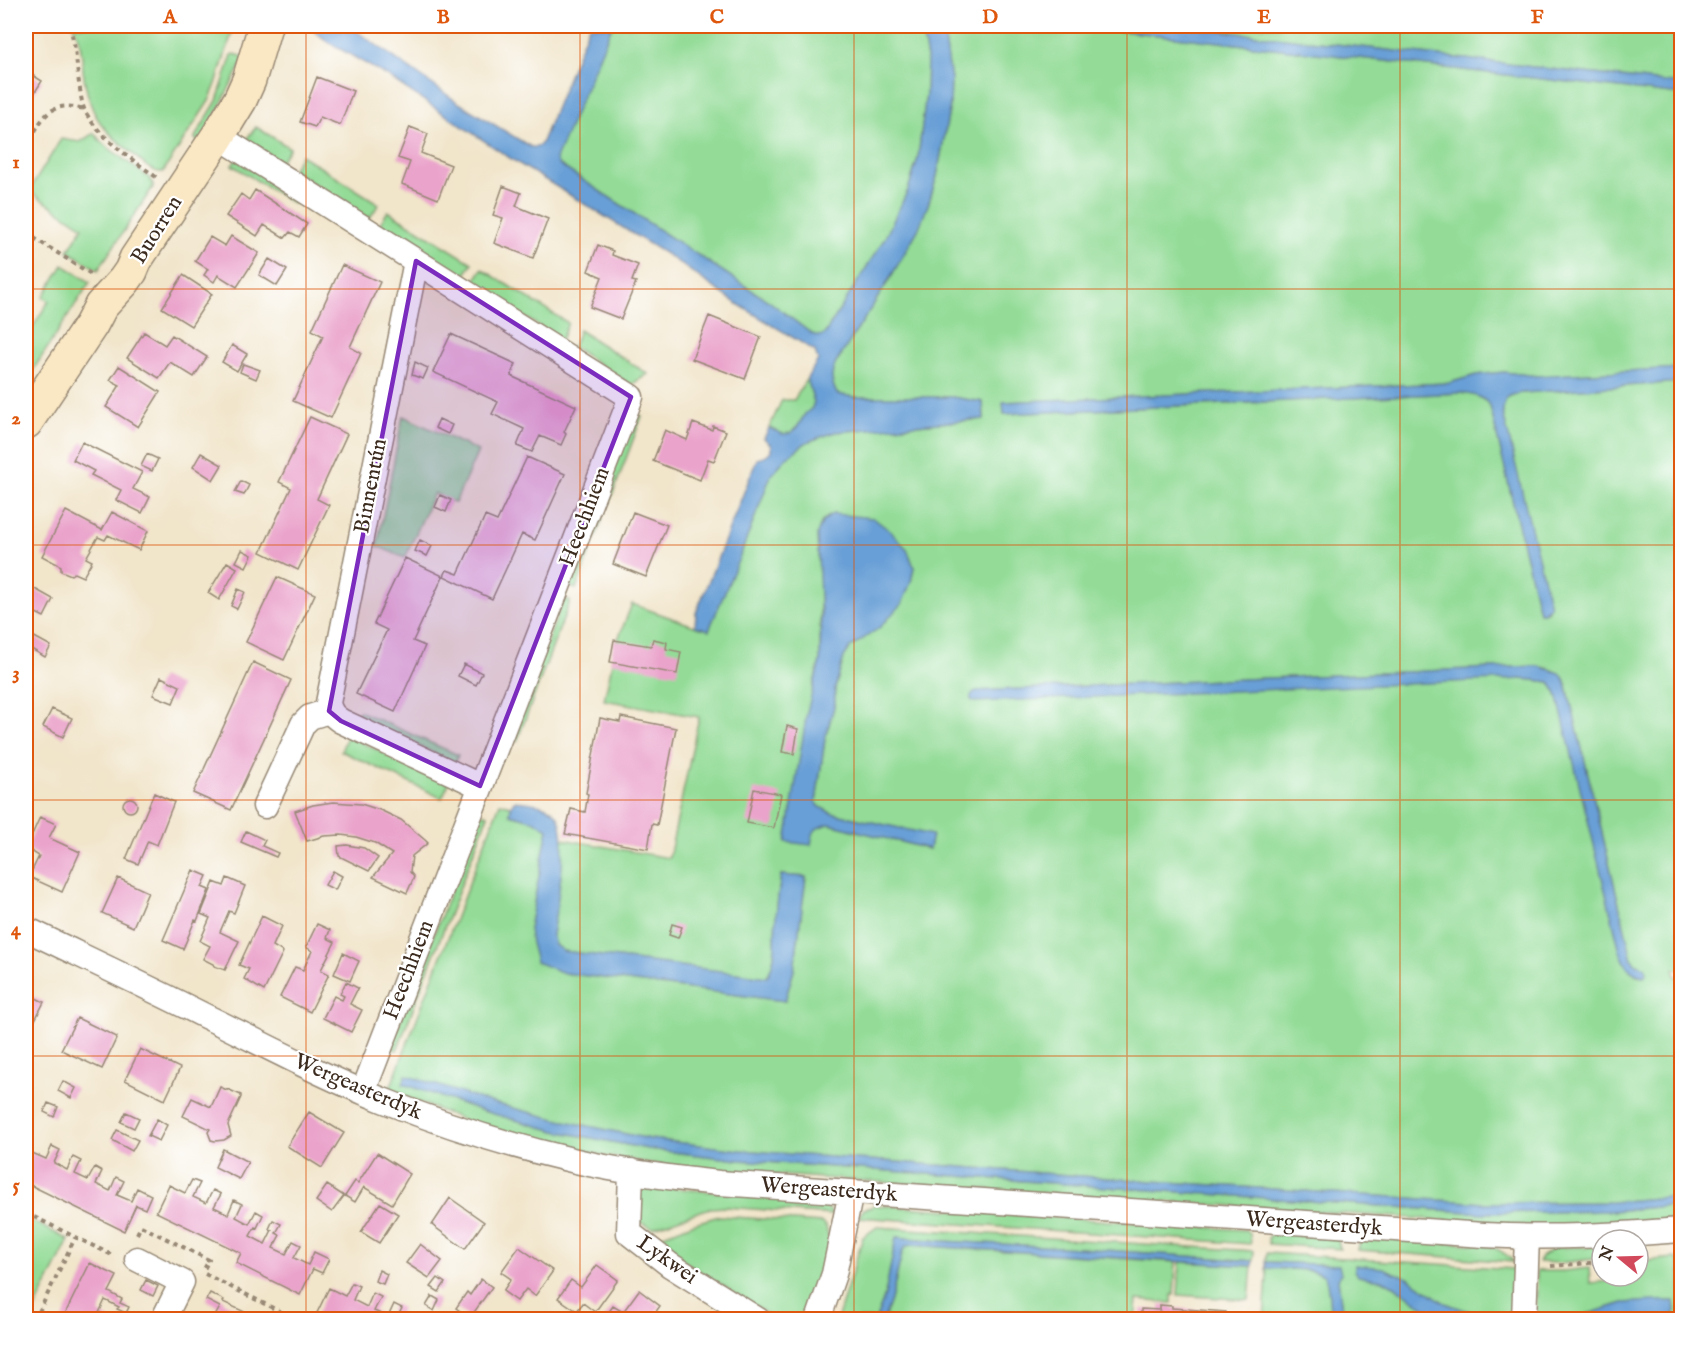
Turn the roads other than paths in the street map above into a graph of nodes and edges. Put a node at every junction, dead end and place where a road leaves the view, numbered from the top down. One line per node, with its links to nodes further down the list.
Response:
1 (265, 26): 2 (street, Buorren)
2 (218, 136): 3 (street, Heechhiem); 4 (street, Buorren)
3 (416, 261): 5 (street, Binnentún); 6 (street, Heechhiem)
4 (26, 422)
5 (329, 711): 6 (street); 7 (street)
6 (480, 786): 9 (street, Heechhiem)
7 (265, 806)
8 (26, 929): 9 (street, Wergeasterdyk)
9 (363, 1092): 10 (street, Wergeasterdyk)
10 (630, 1171): 11 (street, Wergeasterdyk); 16 (street, Lykwei)
11 (851, 1192): 13 (street, Wergeasterdyk); 17 (street)
12 (1682, 1230): 13 (street, Wergeasterdyk)
13 (1527, 1238): 18 (street)
14 (137, 1259): 15 (street)
15 (163, 1320)
16 (758, 1320)
17 (818, 1320)
18 (1524, 1320)

